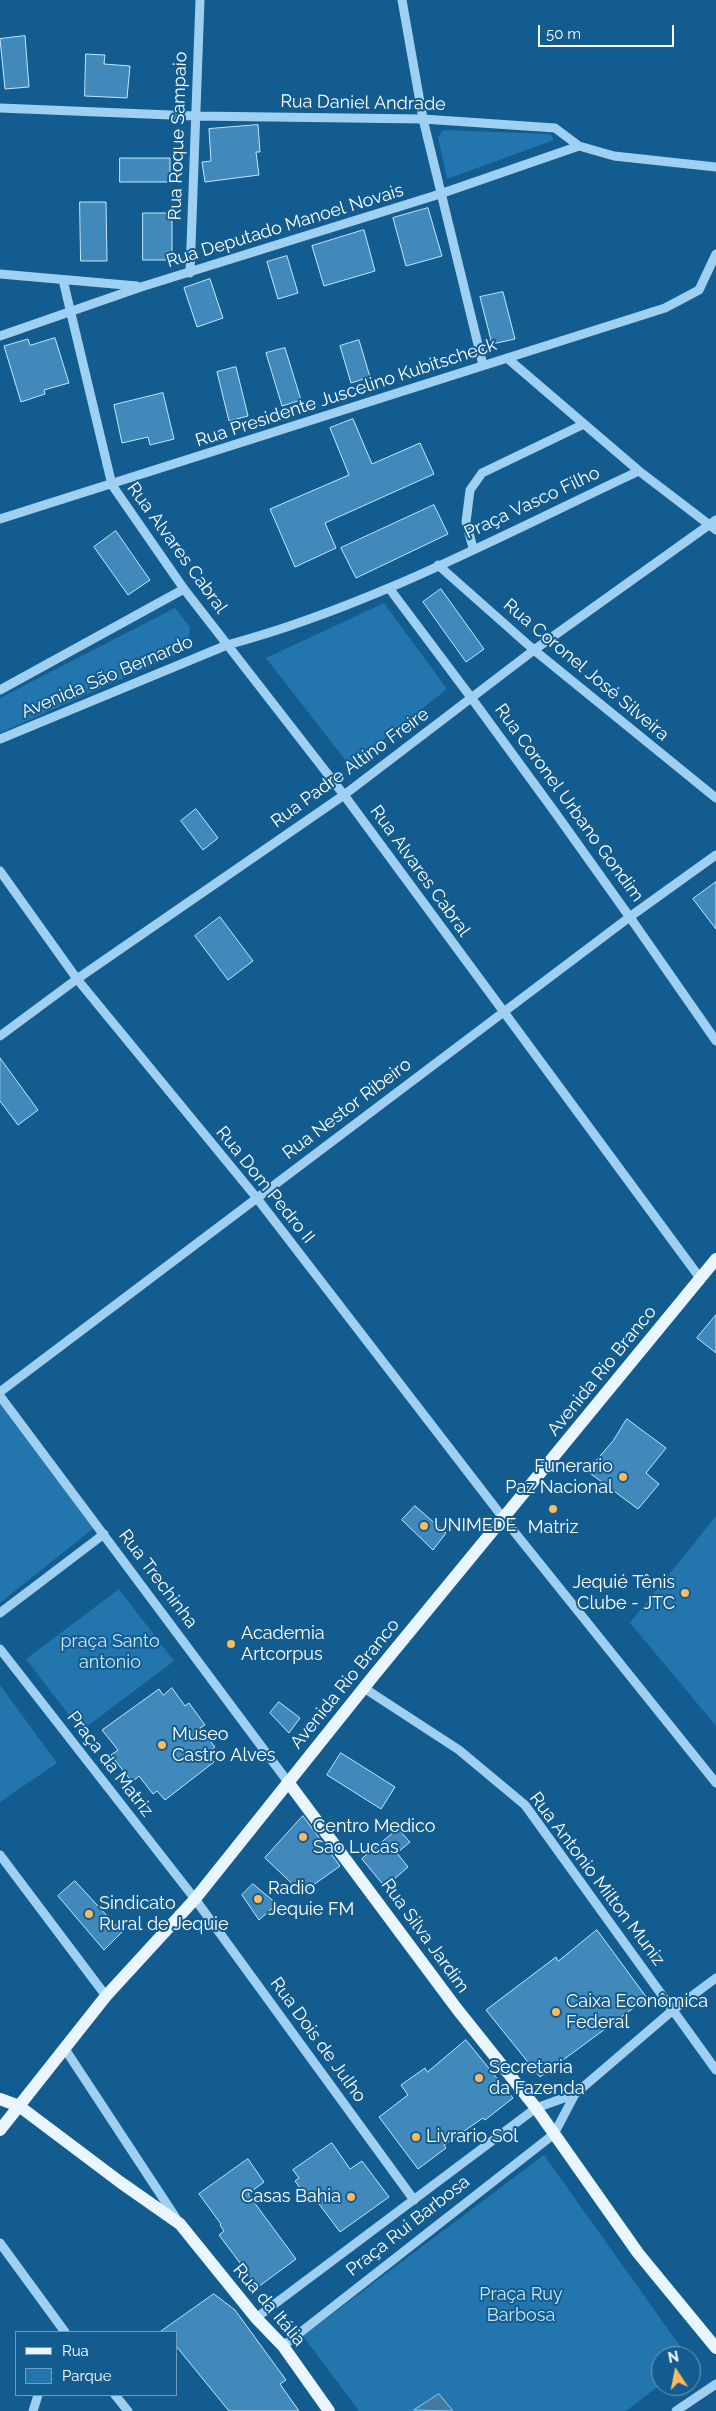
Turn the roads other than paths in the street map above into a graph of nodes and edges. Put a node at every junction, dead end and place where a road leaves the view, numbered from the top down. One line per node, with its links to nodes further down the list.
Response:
1 (200, 0): 4 (street, Rua Roque Sampaio)
2 (402, 0): 5 (street)
3 (0, 108): 4 (street, Rua Daniel Andrade)
4 (195, 116): 5 (street, Rua Daniel Andrade); 10 (street, Rua Roque Sampaio)
5 (423, 120): 6 (street, Rua Daniel Andrade); 8 (street)
6 (579, 146): 7 (street, Rua Daniel Andrade); 8 (street, Rua Deputado Manoel Novais)
7 (716, 167)
8 (440, 194): 10 (street, Rua Deputado Manoel Novais); 17 (street)
9 (716, 254): 16 (street, Rua Presidente Juscelino Kubitscheck)
10 (190, 272): 13 (street, Rua Deputado Manoel Novais)
11 (0, 274): 12 (street)
12 (64, 280): 13 (street); 14 (street)
13 (141, 287): 14 (street, Rua Deputado Manoel Novais)
14 (70, 312): 15 (street, Rua Deputado Manoel Novais); 20 (street)
15 (0, 336)
16 (507, 358): 17 (street, Rua Presidente Juscelino Kubitscheck); 18 (street)
17 (483, 365): 20 (street, Rua Presidente Juscelino Kubitscheck)
18 (584, 424): 19 (street); 23 (street)
19 (640, 471): 22 (street); 23 (street, Praça Vasco Filho)
20 (112, 485): 21 (street, Rua Presidente Juscelino Kubitscheck); 26 (street, Rua Alvares Cabral)
21 (0, 519)
22 (714, 525): 28 (street, Rua Padre Altino Freire)
23 (473, 548): 24 (street, Praça Vasco Filho)
24 (438, 565): 25 (street, Praça Vasco Filho); 28 (street, Rua Coronel José Silveira)
25 (389, 588): 27 (street, Avenida São Bernardo); 30 (street, Rua Coronel Urbano Gondim)
26 (184, 589): 27 (street, Rua Alvares Cabral); 29 (street, Avenida São Bernardo)
27 (227, 645): 31 (street, Avenida São Bernardo); 32 (street, Rua Alvares Cabral)
28 (534, 650): 30 (street, Rua Padre Altino Freire); 33 (street, Rua Coronel José Silveira)
29 (0, 690)
30 (472, 698): 32 (street, Rua Padre Altino Freire); 36 (street, Rua Coronel Urbano Gondim)
31 (0, 740)
32 (344, 795): 37 (street, Rua Padre Altino Freire); 38 (street, Rua Alvares Cabral)
33 (716, 798)
34 (716, 855): 36 (street, Rua Nestor Ribeiro)
35 (0, 872): 37 (street, Rua Dom Pedro II)
36 (630, 916): 38 (street, Rua Nestor Ribeiro); 40 (street, Rua Coronel Urbano Gondim)
37 (77, 979): 39 (street, Rua Padre Altino Freire); 41 (street, Rua Dom Pedro II)
38 (504, 1012): 41 (street, Rua Nestor Ribeiro); 43 (street, Rua Alvares Cabral)
39 (0, 1036)
40 (716, 1041)
41 (256, 1197): 44 (street, Rua Nestor Ribeiro); 45 (street, Rua Dom Pedro II)
42 (716, 1259): 43 (main road, Avenida Rio Branco)
43 (700, 1278): 45 (main road, Avenida Rio Branco)
44 (0, 1394): 46 (street, Rua Trechinha)
45 (504, 1519): 49 (main road, Avenida Rio Branco); 51 (street, Rua Dom Pedro II)
46 (104, 1534): 47 (street); 50 (street, Rua Trechinha)
47 (0, 1613)
48 (0, 1649): 53 (street, Praça da Matriz)
49 (364, 1688): 50 (main road, Avenida Rio Branco); 56 (street, Rua Antonio Milton Muniz)
50 (288, 1782): 53 (main road, Avenida Rio Branco); 62 (main road, Rua Silva Jardim)
51 (716, 1783)
52 (0, 1855): 55 (street)
53 (195, 1898): 55 (main road, Avenida Rio Branco); 65 (street, Rua Dois de Julho)
54 (716, 1978): 56 (street)
55 (106, 1996): 57 (main road, Avenida Rio Branco)
56 (673, 2010): 58 (street, Rua Antonio Milton Muniz); 59 (street)
57 (65, 2049): 61 (main road, Avenida Rio Branco); 66 (street, Rua da Itália)
58 (716, 2070)
59 (575, 2094): 62 (street); 64 (street)
60 (0, 2099): 61 (main road, Rua da Itália)
61 (19, 2106): 63 (main road, Avenida Rio Branco); 66 (main road, Rua da Itália)
62 (536, 2108): 64 (main road); 65 (street)
63 (0, 2130)
64 (554, 2134): 70 (street, Praça Rui Barbosa); 71 (main road)
65 (414, 2200): 68 (street)
66 (180, 2224): 68 (main road, Rua da Itália)
67 (0, 2243): 69 (street)
68 (256, 2318): 70 (main road, Rua da Itália)
69 (60, 2330)
70 (283, 2346): 77 (main road, Rua da Itália)
71 (716, 2348)
72 (716, 2384): 78 (street)
73 (38, 2396): 75 (street)
74 (116, 2396): 76 (street)
75 (33, 2411)
76 (128, 2411)
77 (329, 2411)
78 (676, 2411)

